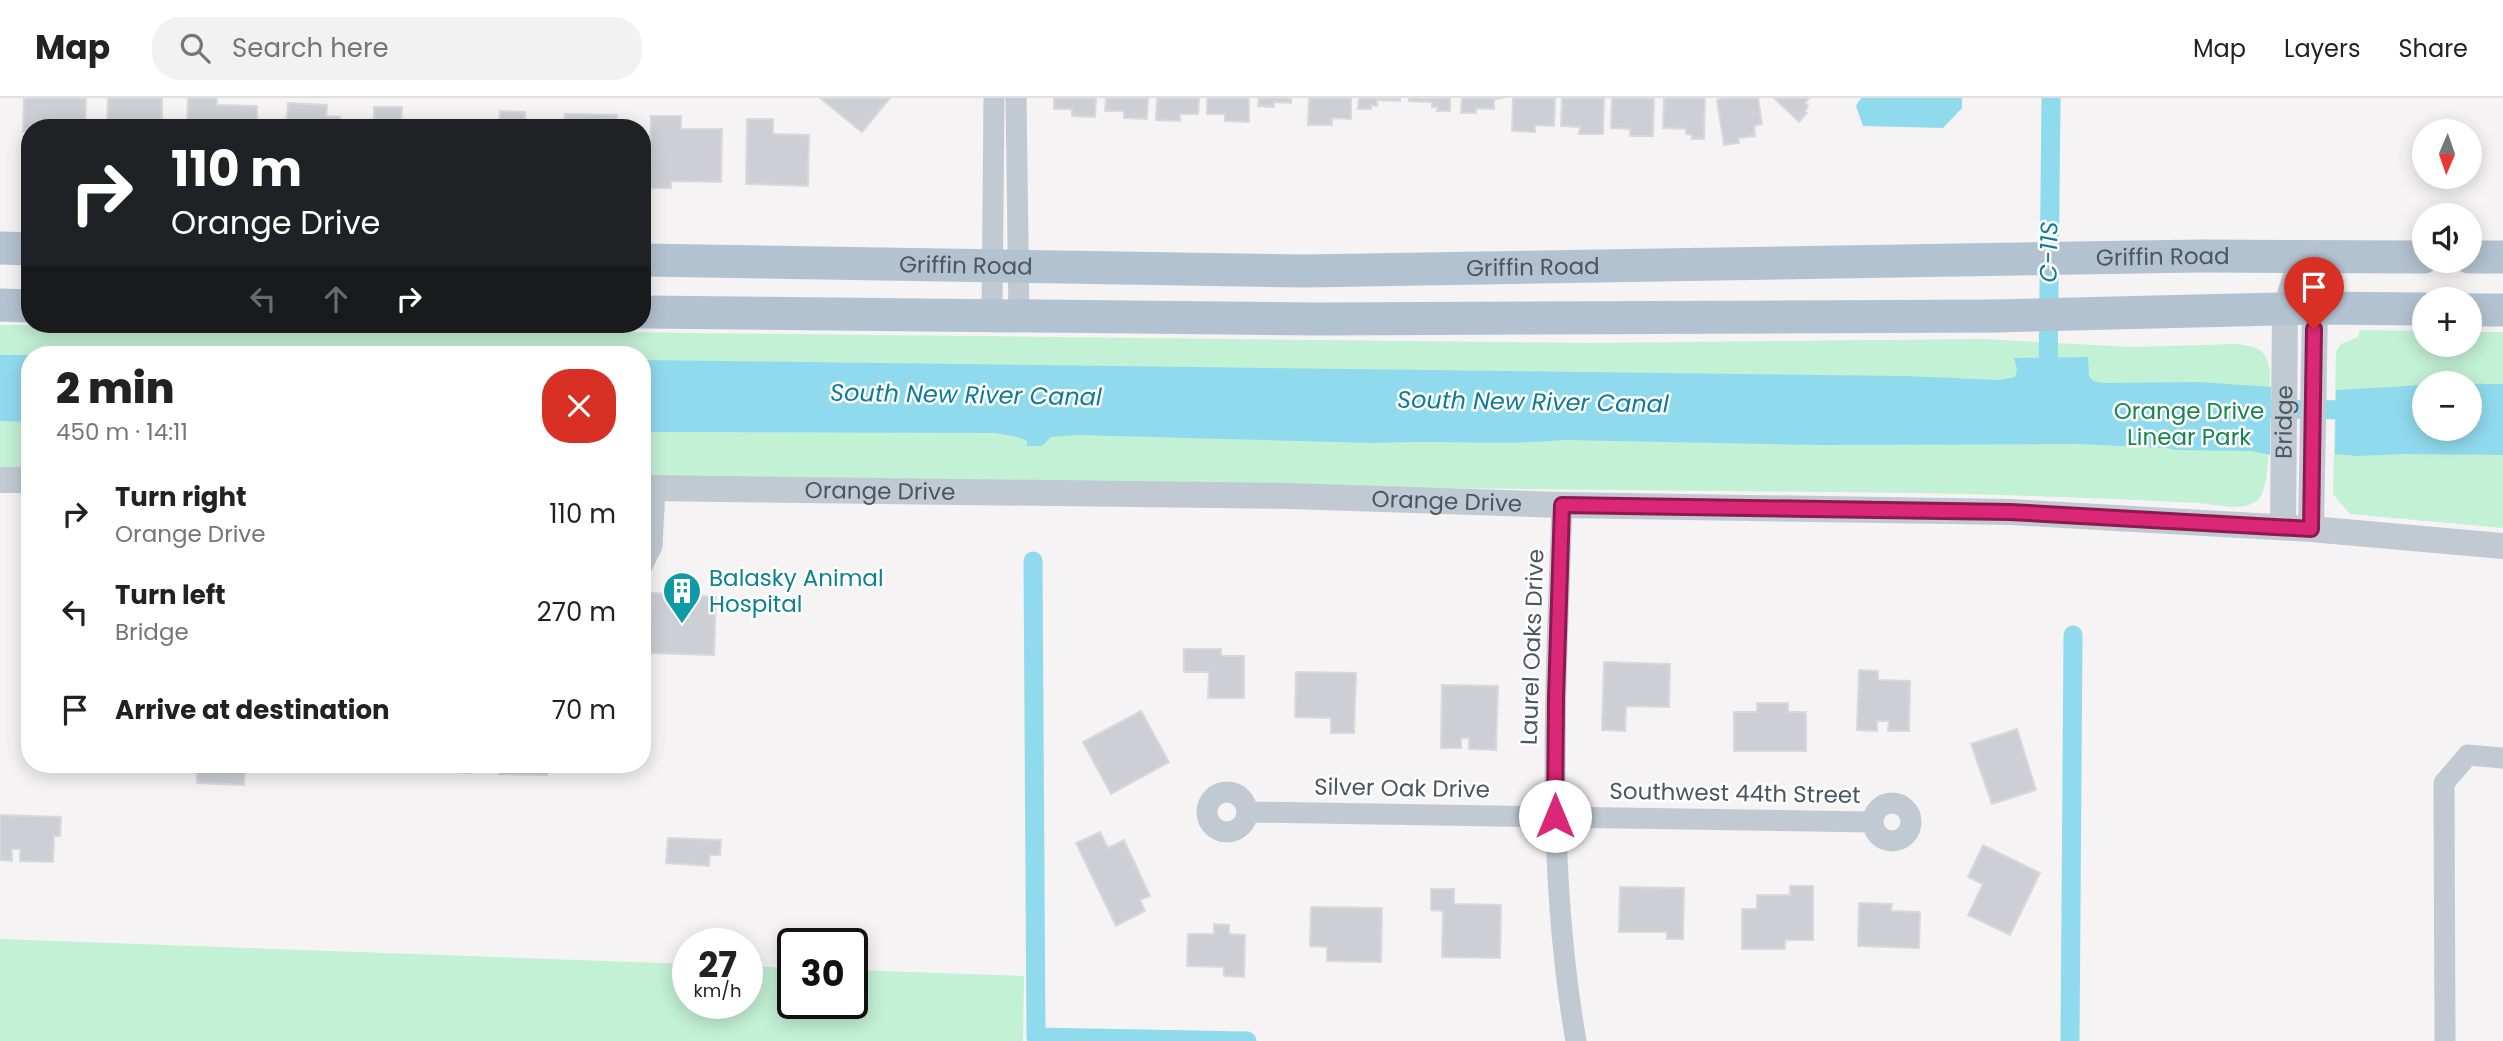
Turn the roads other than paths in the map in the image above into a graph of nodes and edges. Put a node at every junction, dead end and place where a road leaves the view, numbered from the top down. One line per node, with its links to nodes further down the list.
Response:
1 (994, 98): 10 (street)
2 (1016, 98): 10 (street)
3 (0, 248): 4 (main road)
4 (21, 249)
5 (2303, 257): 6 (main road, Griffin Road); 10 (main road, Griffin Road); 13 (street, Bridge)
6 (2412, 257)
7 (2482, 257): 8 (main road)
8 (2503, 257)
9 (651, 260): 10 (main road, Griffin Road)
10 (1006, 266): 18 (street)
11 (0, 305): 12 (main road)
12 (21, 306)
13 (2300, 308): 14 (main road); 18 (main road); 24 (street, Bridge); 25 (street, Bridge)
14 (2412, 309)
15 (2482, 310): 16 (main road)
16 (2503, 310)
17 (651, 312): 18 (main road)
18 (1005, 316)
19 (0, 480): 20 (street)
20 (21, 480)
21 (651, 488): 22 (street, Orange Drive)
22 (1562, 505): 24 (street, Orange Drive); 30 (street, Laurel Oaks Drive)
23 (651, 527): 27 (street)
24 (2283, 527): 25 (street, Orange Drive)
25 (2311, 529): 26 (street, Orange Drive)
26 (2503, 546)
27 (651, 548)
28 (2503, 758): 33 (street)
29 (1248, 812): 30 (street, Silver Oak Drive)
30 (1555, 816): 31 (street, Southwest 44th Street); 32 (street, Laurel Oaks Drive)
31 (1873, 822)
32 (1576, 1041)
33 (2445, 1041)

